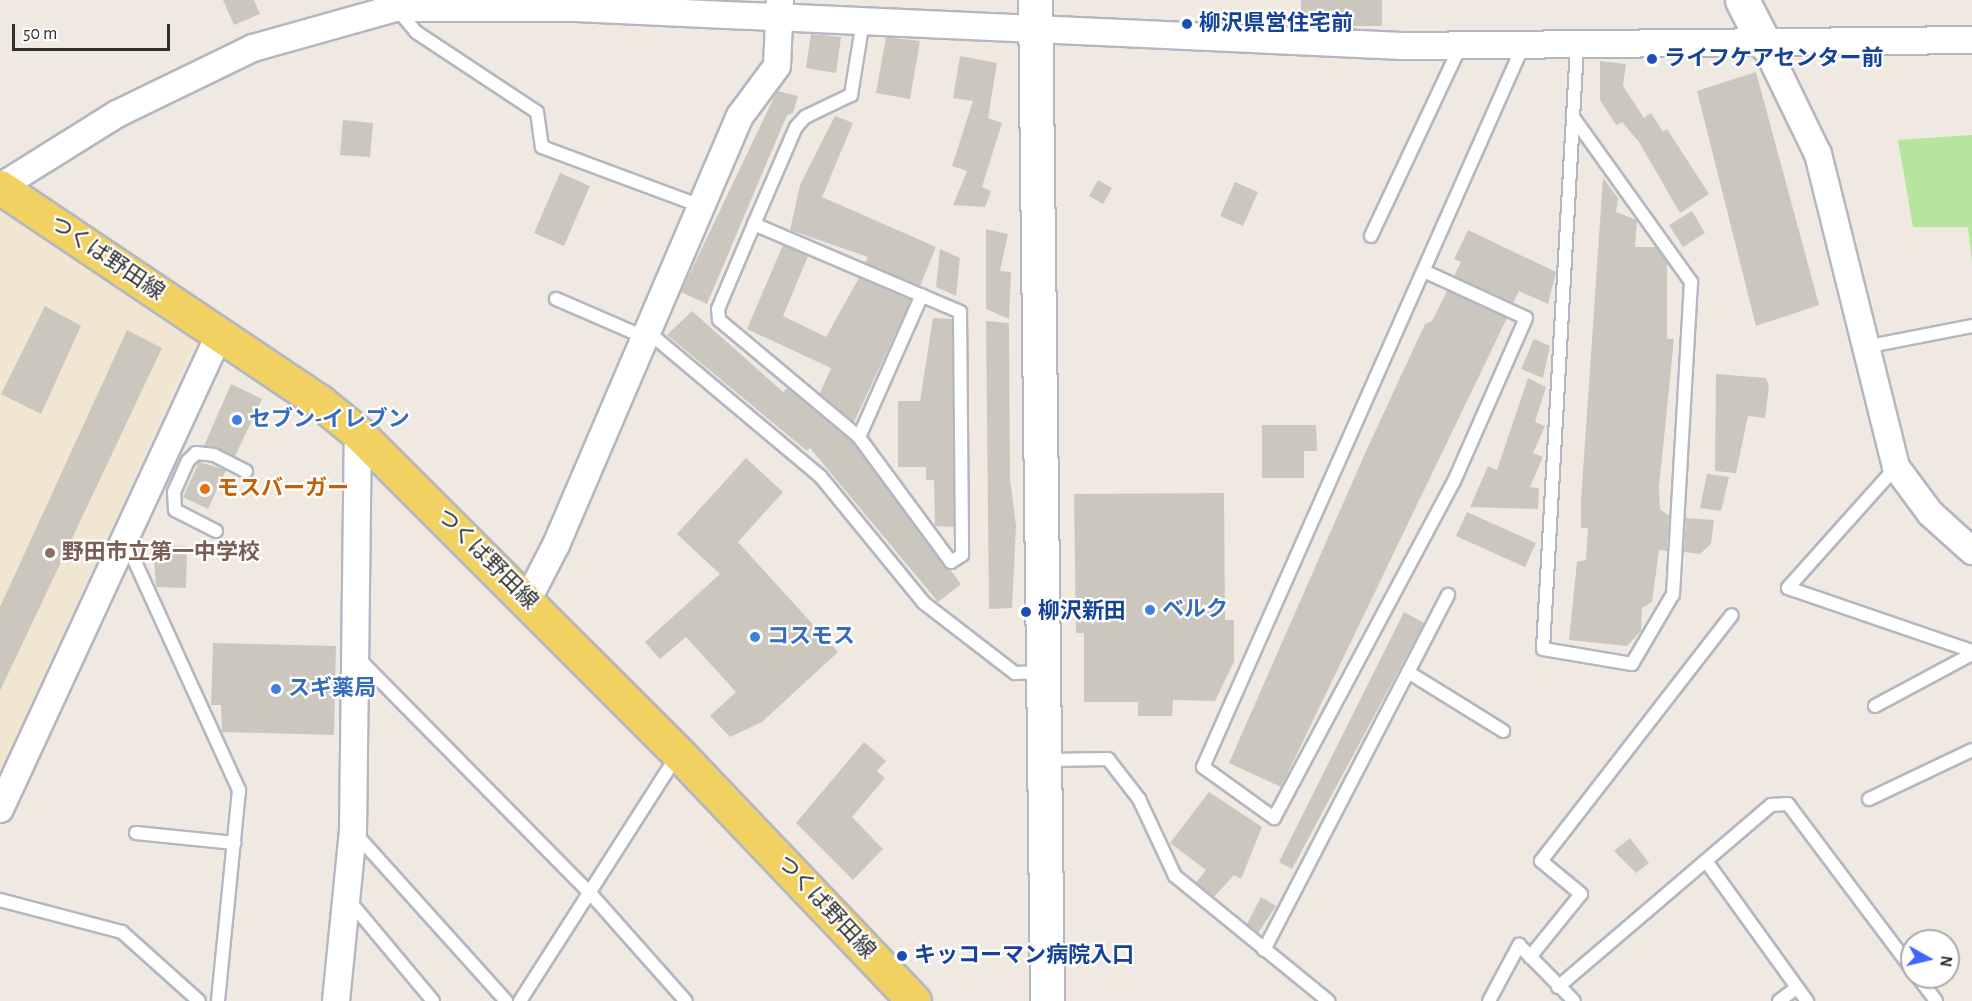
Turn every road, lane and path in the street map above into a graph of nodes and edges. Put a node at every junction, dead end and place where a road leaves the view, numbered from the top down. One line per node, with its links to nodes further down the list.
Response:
1 (1742, 0): 8 (street)
2 (434, 2): 3 (street); 4 (street)
3 (395, 8): 13 (street); 14 (lane)
4 (780, 9): 6 (street); 14 (street)
5 (1035, 15): 6 (street); 11 (street); 36 (street)
6 (863, 21): 15 (lane)
7 (1972, 40): 8 (street)
8 (1764, 43): 9 (street); 23 (street)
9 (1577, 45): 10 (street); 12 (lane)
10 (1523, 46): 11 (street); 17 (lane)
11 (1460, 47): 16 (lane)
12 (1573, 117): 12 (lane)
13 (0, 187): 21 (main road, つくば野田線)
14 (701, 206): 22 (street)
15 (754, 224): 18 (lane); 25 (lane)
16 (1371, 236)
17 (1426, 272): 17 (lane)
18 (922, 295): 25 (lane); 25 (lane)
19 (556, 298): 22 (lane)
20 (1972, 326): 23 (lane)
21 (220, 333): 24 (main road, つくば野田線); 29 (street)
22 (646, 334): 32 (street); 36 (lane)
23 (1865, 347): 26 (street)
24 (358, 433): 32 (main road, つくば野田線); 35 (street)
25 (859, 438)
26 (1896, 468): 30 (street); 34 (lane)
27 (246, 471): 28 (lane)
28 (216, 531)
29 (124, 540): 44 (street); 47 (lane)
30 (1972, 551)
31 (1448, 596): 37 (lane)
32 (528, 599): 41 (main road, つくば野田線)
33 (1732, 615): 54 (lane)
34 (1972, 652): 38 (lane)
35 (354, 654): 45 (street); 49 (lane)
36 (1044, 672): 42 (street)
37 (1408, 672): 39 (lane); 52 (lane)
38 (1875, 706)
39 (1503, 731)
40 (1972, 750): 43 (lane)
41 (678, 753): 49 (lane); 57 (main road, つくば野田線)
42 (1043, 760): 52 (lane); 65 (street)
43 (1869, 799)
44 (0, 809)
45 (353, 831): 50 (street); 62 (lane)
46 (136, 832): 47 (lane)
47 (234, 843): 60 (lane)
48 (1706, 861): 53 (lane); 55 (lane); 56 (lane)
49 (590, 893): 63 (lane); 64 (lane)
50 (346, 897): 58 (street); 61 (lane)
51 (0, 900): 59 (lane)
52 (1264, 950): 66 (lane)
53 (1900, 953)
54 (1530, 957): 55 (lane); 67 (lane)
55 (1558, 987): 68 (lane)
56 (1796, 988): 69 (lane); 70 (lane)
57 (903, 997)
58 (339, 999)
59 (199, 1001)
60 (218, 1001)
61 (433, 1001)
62 (506, 1001)
63 (520, 1001)
64 (686, 1001)
65 (1047, 1001)
66 (1328, 1001)
67 (1489, 1001)
68 (1574, 1001)
69 (1779, 1001)
70 (1806, 1001)

